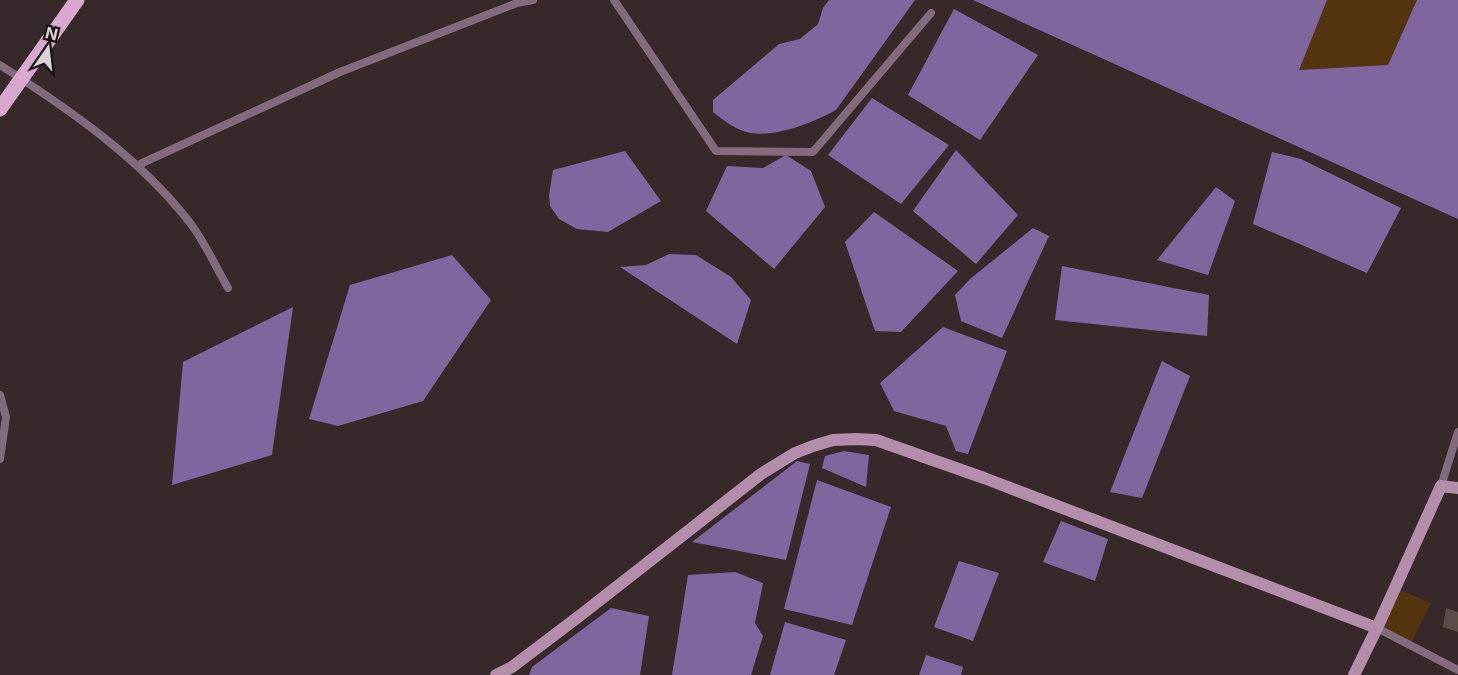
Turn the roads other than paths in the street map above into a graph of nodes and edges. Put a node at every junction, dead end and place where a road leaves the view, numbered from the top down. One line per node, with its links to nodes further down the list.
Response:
1 (77, 0): 6 (main road)
2 (533, 0): 8 (lane)
3 (614, 0): 4 (lane)
4 (930, 13)
5 (0, 65): 6 (lane)
6 (21, 78): 7 (main road); 8 (lane)
7 (0, 109)
8 (138, 165): 9 (lane)
9 (228, 288)
10 (0, 395): 12 (lane)
11 (1458, 432): 13 (lane)
12 (0, 459)
13 (1441, 486): 14 (street); 15 (street)
14 (1458, 488)
15 (1377, 628): 16 (lane); 17 (street); 18 (street)
16 (1458, 670)
17 (496, 675)
18 (1354, 675)

